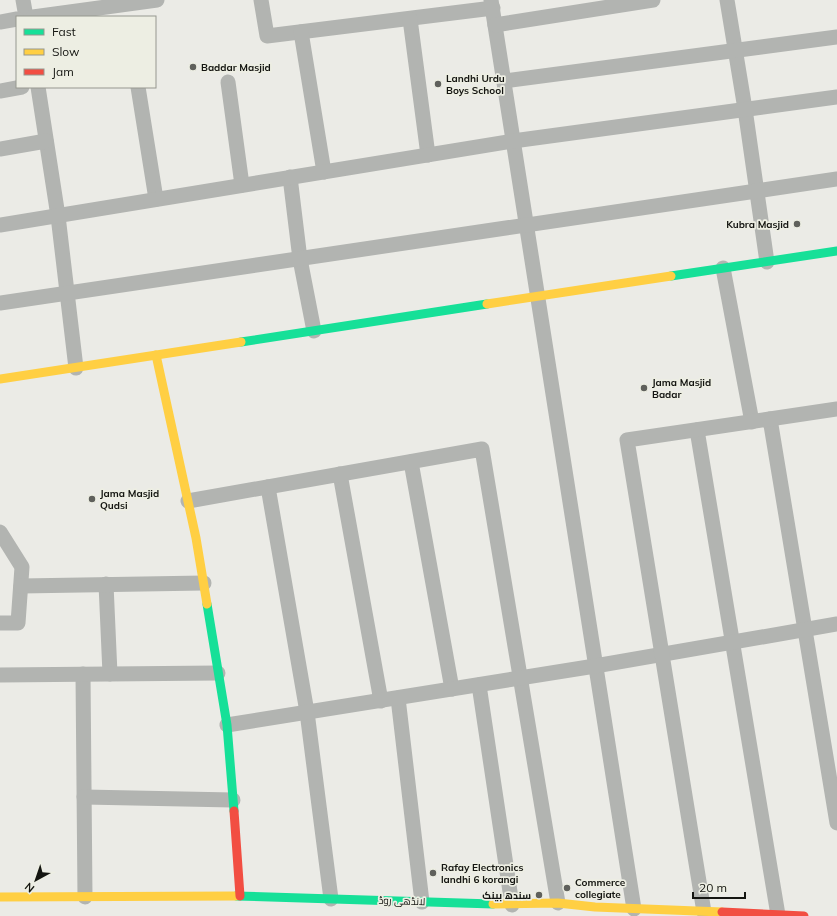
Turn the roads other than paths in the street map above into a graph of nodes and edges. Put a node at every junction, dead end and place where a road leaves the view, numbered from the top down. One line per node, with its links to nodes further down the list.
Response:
1 (24, 0): 7 (street)
2 (157, 0): 8 (street)
3 (261, 0): 13 (street)
4 (653, 0): 12 (street)
5 (727, 0): 15 (street)
6 (492, 4): 9 (street); 12 (street)
7 (26, 16)
8 (40, 16)
9 (410, 18): 13 (street); 27 (street)
10 (16, 19): 11 (street)
11 (0, 22)
12 (495, 24): 16 (street)
13 (302, 32): 28 (street)
14 (837, 36): 15 (street)
15 (734, 50): 16 (street); 23 (street)
16 (504, 81): 25 (street)
17 (228, 82): 31 (street)
18 (16, 88): 21 (street)
19 (38, 88): 24 (street)
20 (138, 88): 33 (street)
21 (0, 91)
22 (837, 97): 23 (street)
23 (745, 109): 25 (street); 32 (street)
24 (46, 141): 26 (street); 34 (street)
25 (513, 141): 27 (street); 36 (street)
26 (0, 149)
27 (428, 155): 28 (street)
28 (324, 172): 29 (street)
29 (290, 177): 31 (street); 38 (street)
30 (837, 179): 32 (street)
31 (242, 185): 33 (street)
32 (757, 190): 36 (street); 39 (street)
33 (156, 199): 34 (street)
34 (58, 216): 35 (street); 41 (street)
35 (0, 225)
36 (527, 226): 38 (street); 42 (street)
37 (837, 251): 39 (street)
38 (300, 259): 41 (street); 44 (street)
39 (767, 262): 40 (street)
40 (724, 268): 42 (street); 50 (street)
41 (68, 292): 43 (street); 46 (street)
42 (537, 297): 44 (street); 65 (street)
43 (0, 303)
44 (314, 331): 45 (street)
45 (156, 355): 46 (street); 55 (street)
46 (76, 368): 47 (street)
47 (0, 379)
48 (837, 409): 49 (street)
49 (770, 419): 50 (street); 62 (street)
50 (752, 422): 51 (street)
51 (697, 430): 63 (street); 64 (street)
52 (411, 462): 53 (street); 70 (street); 72 (street)
53 (340, 474): 54 (street); 74 (street)
54 (268, 487): 55 (street); 75 (street)
55 (188, 501): 57 (street)
56 (0, 532): 59 (street)
57 (204, 583): 58 (street); 66 (street)
58 (106, 584): 59 (street); 68 (street)
59 (21, 586): 60 (street)
60 (0, 623)
61 (837, 624): 62 (street)
62 (805, 629): 63 (street); 79 (street)
63 (733, 641): 64 (street); 89 (street)
64 (662, 654): 65 (street); 88 (street)
65 (595, 666): 70 (street); 87 (street)
66 (218, 673): 68 (street); 76 (street)
67 (83, 674): 68 (street); 69 (street); 77 (street)
68 (110, 674)
69 (0, 675)
70 (520, 678): 71 (street); 85 (street)
71 (478, 685): 72 (street); 86 (street)
72 (452, 689): 73 (street)
73 (398, 698): 74 (street); 84 (street)
74 (381, 701): 75 (street)
75 (307, 712): 76 (street); 83 (street)
76 (226, 725): 78 (street)
77 (84, 797): 78 (street); 82 (street)
78 (233, 800): 80 (street)
79 (837, 823)
80 (240, 896): 82 (street, لانڈھی روڈ); 83 (street, لانڈھی روڈ)
81 (0, 897): 82 (street, لانڈھی روڈ)
82 (85, 897)
83 (331, 899): 84 (street, لانڈھی روڈ)
84 (422, 902): 86 (street, لانڈھی روڈ)
85 (558, 903): 86 (street, لانڈھی روڈ); 87 (street, لانڈھی روڈ)
86 (512, 905)
87 (634, 909): 88 (street, لانڈھی روڈ)
88 (704, 912): 89 (street, لانڈھی روڈ)
89 (778, 915): 90 (street, لانڈھی روڈ)
90 (804, 916)

